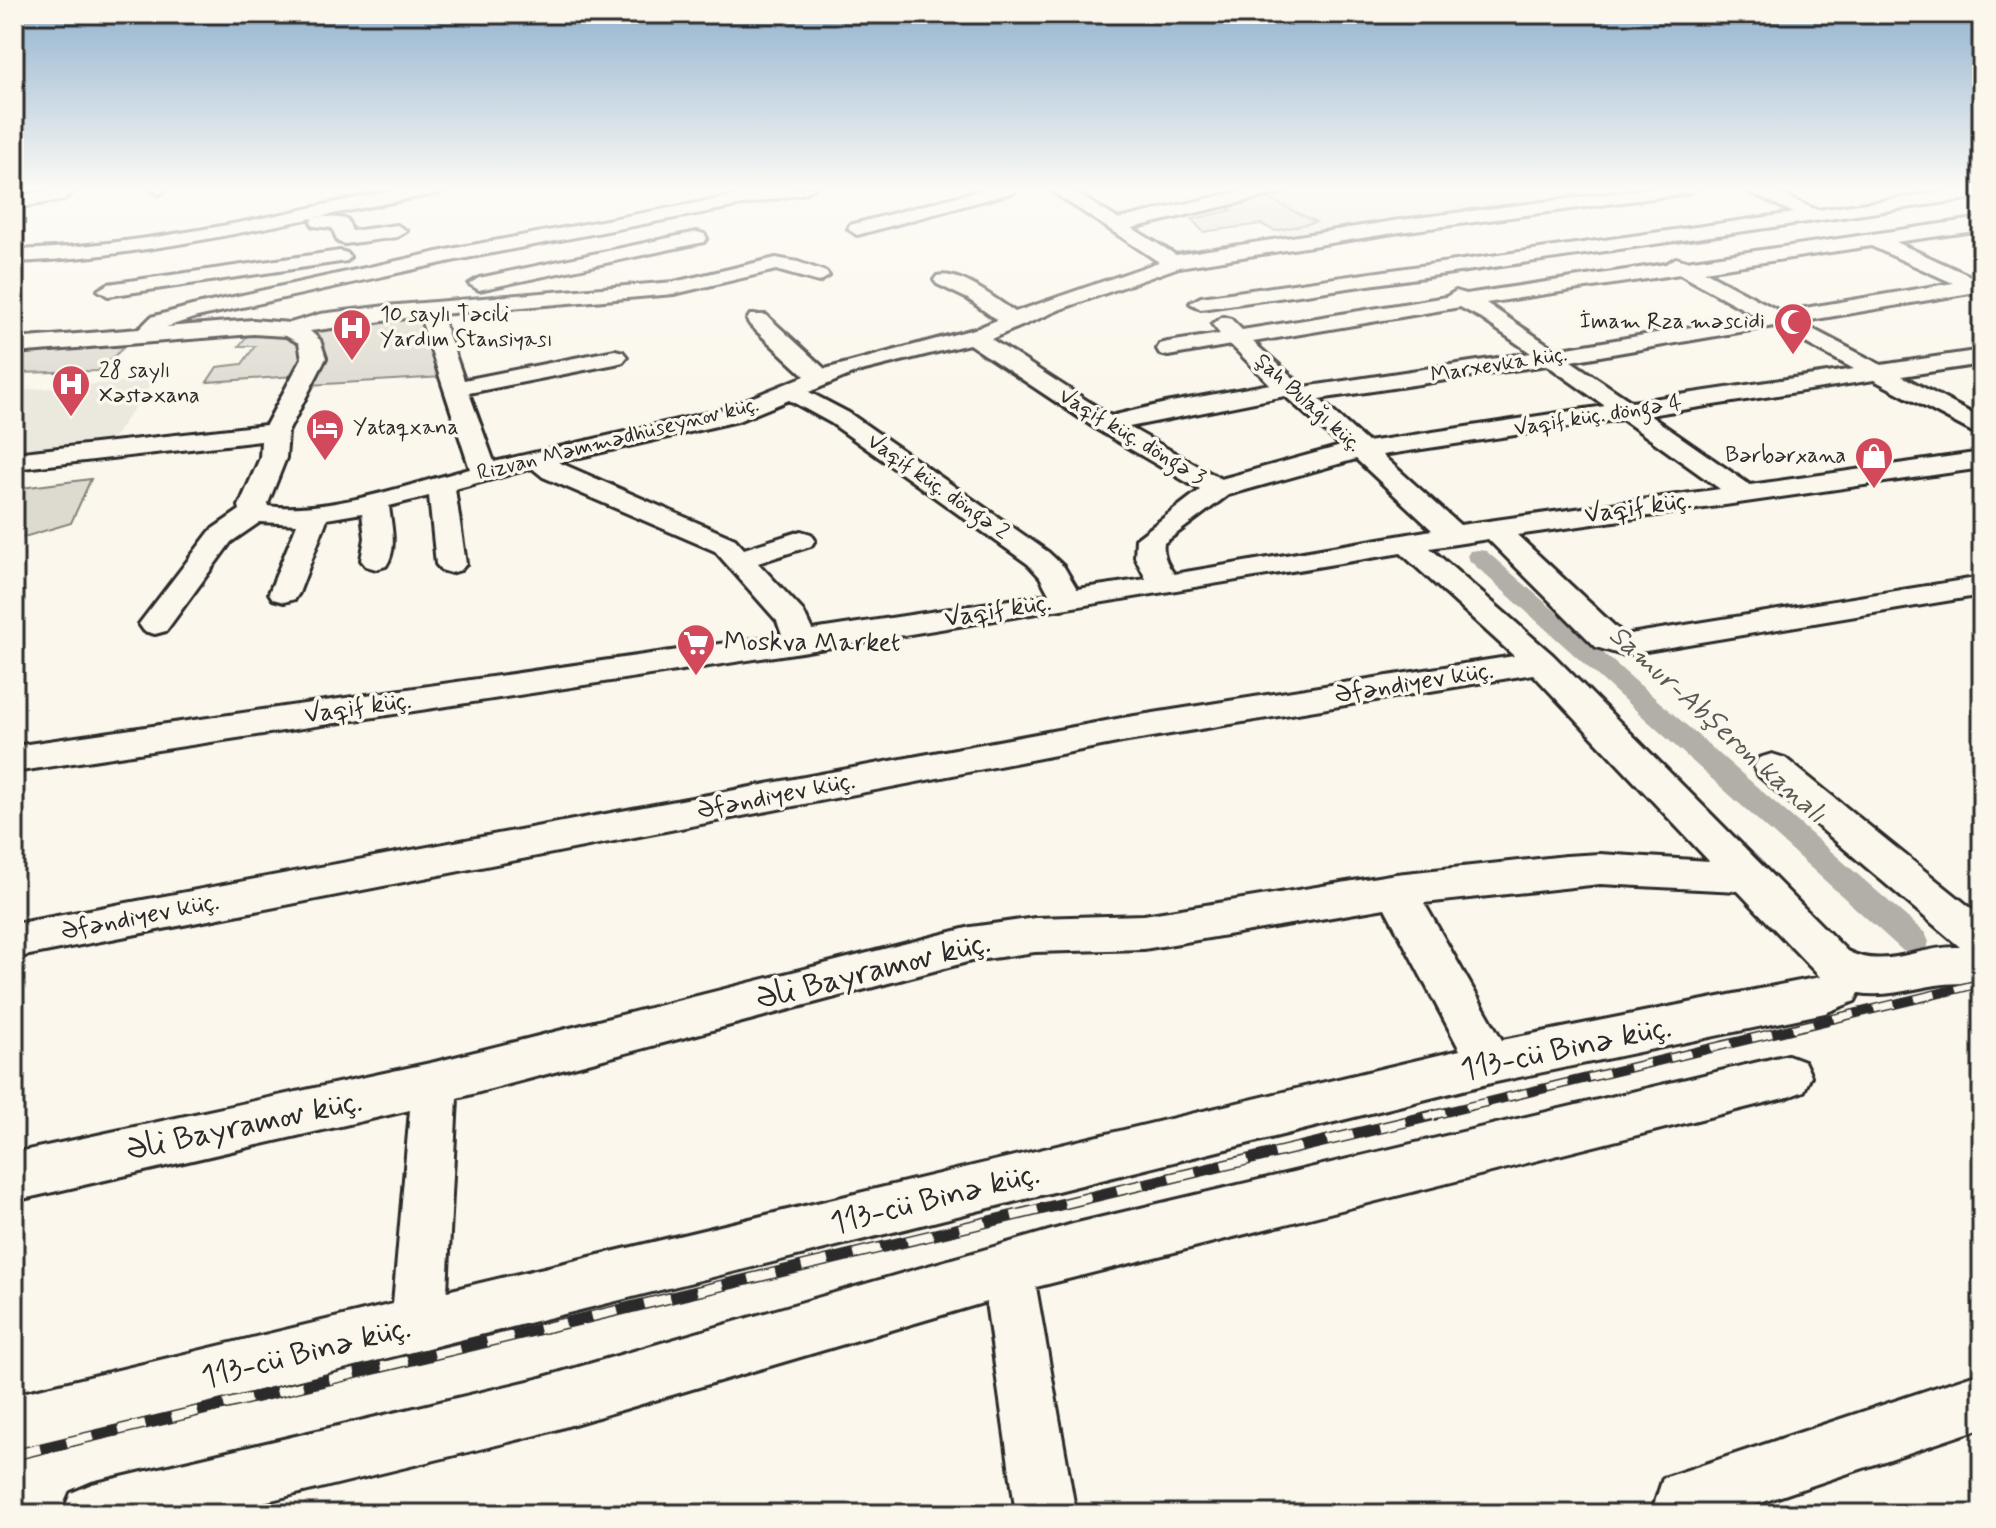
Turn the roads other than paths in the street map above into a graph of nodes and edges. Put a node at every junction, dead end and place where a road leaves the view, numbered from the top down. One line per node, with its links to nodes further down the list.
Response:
1 (267, 259): 30 (street)
2 (407, 259): 27 (street)
3 (464, 259): 17 (street)
4 (596, 259): 17 (street)
5 (1162, 259): 12 (street, Şah Bulağı küç.)
6 (1204, 259): 12 (street, Rizvan Məmmədhüseynov küç.)
7 (1404, 259): 14 (street)
8 (1515, 259): 14 (street)
9 (1666, 259): 13 (street)
10 (1744, 259): 13 (street)
11 (1918, 259): 18 (street)
12 (1169, 265): 20 (street, Şah Bulağı küç.); 25 (street, Rizvan Məmmədhüseynov küç.)
13 (1682, 268): 19 (street); 24 (street)
14 (1422, 273): 19 (street); 20 (street)
15 (819, 276): 21 (street)
16 (944, 280): 25 (street)
17 (479, 284): 22 (street)
18 (1980, 286): 24 (street, Marxevka küç.)
19 (1465, 300): 29 (street); 34 (street)
20 (1201, 303): 29 (street, Şah Bulağı küç.)
21 (428, 308): 22 (street); 38 (street)
22 (386, 312): 26 (street)
23 (758, 320): 37 (street)
24 (1779, 320): 34 (street, Marxevka küç.); 36 (street)
25 (1013, 321): 28 (street, Rizvan Məmmədhüseynov küç.)
26 (291, 330): 27 (street); 44 (street)
27 (147, 334): 30 (street)
28 (973, 337): 37 (street, Rizvan Məmmədhüseynov küç.); 42 (street, Vaqif küç. döngə 3)
29 (1236, 337): 32 (street); 39 (street, Şah Bulağı küç.)
30 (78, 341): 31 (street)
31 (14, 346)
32 (1168, 349)
33 (615, 357): 38 (street)
34 (1553, 357): 39 (street, Marxevka küç.); 41 (street)
35 (1982, 357): 36 (street, Vaqif küç. döngə 4)
36 (1879, 374): 41 (street, Vaqif küç. döngə 4); 43 (street)
37 (821, 378): 40 (street, Rizvan Məmmədhüseynov küç.)
38 (455, 389): 49 (street)
39 (1294, 391): 42 (street, Marxevka küç.); 45 (street, Şah Bulağı küç.)
40 (793, 393): 46 (street, Rizvan Məmmədhüseynov küç.); 66 (street, Vaqif küç. döngə 2)
41 (1630, 410): 45 (street, Vaqif küç. döngə 4); 52 (street)
42 (1107, 425): 51 (street, Vaqif küç. döngə 3)
43 (1982, 429)
44 (275, 432): 48 (street); 54 (street)
45 (1362, 451): 51 (street, Vaqif küç. döngə 4); 57 (street, Şah Bulağı küç.)
46 (537, 459): 49 (street, Rizvan Məmmədhüseynov küç.); 61 (street)
47 (1982, 460): 52 (street, Vaqif küç.)
48 (14, 461)
49 (484, 472): 50 (street, Rizvan Məmmədhüseynov küç.)
50 (441, 485): 53 (street, Rizvan Məmmədhüseynov küç.); 62 (street)
51 (1218, 489): 63 (street, Vaqif küç. döngə 3)
52 (1744, 493): 56 (street, Vaqif küç.)
53 (374, 502): 55 (street, Rizvan Məmmədhüseynov küç.); 60 (street)
54 (255, 513): 55 (street, Rizvan Məmmədhüseynov küç.); 67 (street)
55 (315, 513): 65 (street)
56 (1495, 529): 57 (street, Vaqif küç.); 64 (street)
57 (1454, 535): 59 (street, Vaqif küç.)
58 (801, 540): 61 (street)
59 (1407, 543): 63 (street, Vaqif küç.); 69 (street)
60 (376, 560)
61 (739, 560): 68 (street)
62 (451, 564)
63 (1165, 585): 66 (street, Vaqif küç.)
64 (1982, 586)
65 (284, 593)
66 (1068, 600): 68 (street, Vaqif küç.)
67 (155, 624)
68 (801, 642): 70 (street, Vaqif küç.)
69 (1541, 662): 72 (street); 74 (street, Əfəndiyev küç.)
70 (14, 759)
71 (1772, 767): 75 (street)
72 (1746, 876): 73 (street, Əli Bayramov küç.); 76 (street)
73 (1396, 890): 77 (street); 79 (street, Əli Bayramov küç.)
74 (14, 941)
75 (1978, 954): 76 (street)
76 (1849, 972): 77 (street, 113-cü Binə küç.)
77 (1491, 1063): 82 (street, 113-cü Binə küç.)
78 (1788, 1076): 81 (street)
79 (435, 1083): 80 (street, Əli Bayramov küç.); 82 (street)
80 (14, 1177)
81 (1004, 1270): 85 (street); 87 (street)
82 (418, 1325): 84 (street, 113-cü Binə küç.)
83 (1982, 1400): 88 (street)
84 (14, 1423)
85 (200, 1501): 86 (street)
86 (92, 1514)
87 (1046, 1514)
88 (1681, 1514)

